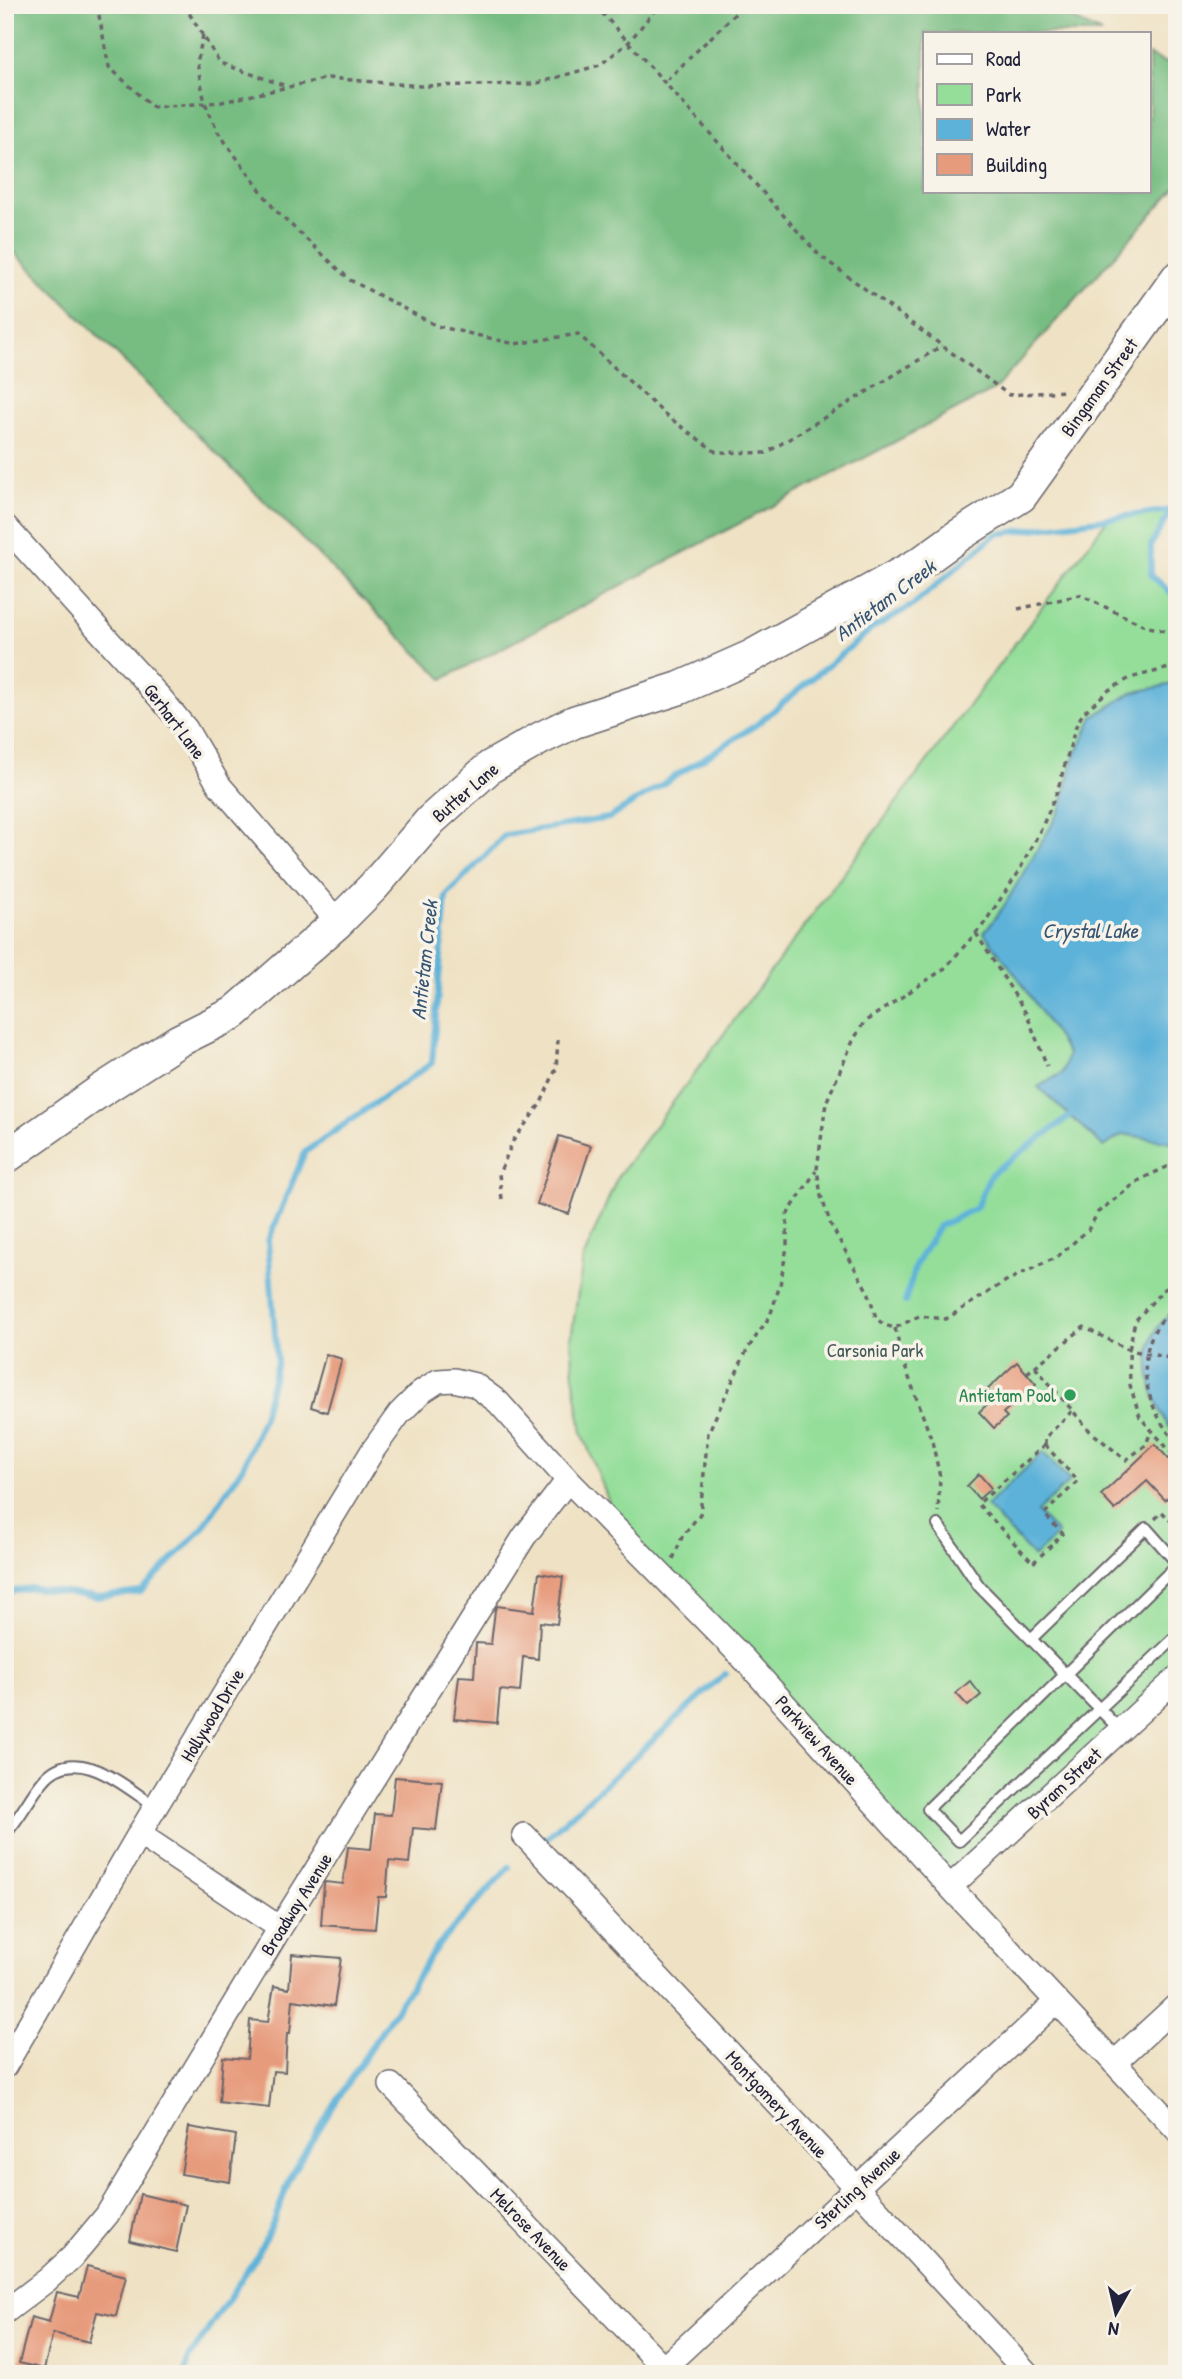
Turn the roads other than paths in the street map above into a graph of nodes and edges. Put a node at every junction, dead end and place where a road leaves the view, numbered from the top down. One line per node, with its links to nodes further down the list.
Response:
1 (1177, 278): 2 (street, Bingaman Street)
2 (1021, 496): 4 (street, Butter Lane)
3 (5, 526): 4 (street, Gerhart Lane)
4 (338, 922): 5 (street, Butter Lane)
5 (5, 1158)
6 (438, 1381): 7 (street, Parkview Avenue); 16 (street, Hollywood Drive)
7 (568, 1480): 20 (street, Parkview Avenue); 21 (street, Broadway Avenue)
8 (938, 1525): 11 (lane)
9 (1177, 1564): 11 (lane); 12 (lane)
10 (1177, 1636): 14 (lane)
11 (1031, 1639): 12 (lane)
12 (1067, 1674): 14 (lane); 14 (lane)
13 (1177, 1678): 15 (street, Byram Street)
14 (1098, 1709): 15 (lane)
15 (1120, 1730): 20 (street, Byram Street)
16 (156, 1807): 17 (lane); 18 (street, Hollywood Drive)
17 (5, 1834)
18 (139, 1834): 21 (street); 25 (street, Hollywood Drive)
19 (524, 1835): 28 (street, Montgomery Avenue)
20 (950, 1887): 22 (street, Parkview Avenue)
21 (280, 1928): 29 (street, Broadway Avenue)
22 (1057, 2001): 24 (street, Parkview Avenue); 28 (street, Sterling Avenue)
23 (1177, 2005): 24 (street)
24 (1114, 2063): 27 (street, Parkview Avenue)
25 (5, 2066)
26 (391, 2085): 30 (street, Melrose Avenue)
27 (1177, 2130)
28 (857, 2189): 30 (street, Sterling Avenue); 31 (street, Montgomery Avenue)
29 (5, 2312)
30 (663, 2371)
31 (1028, 2374)

